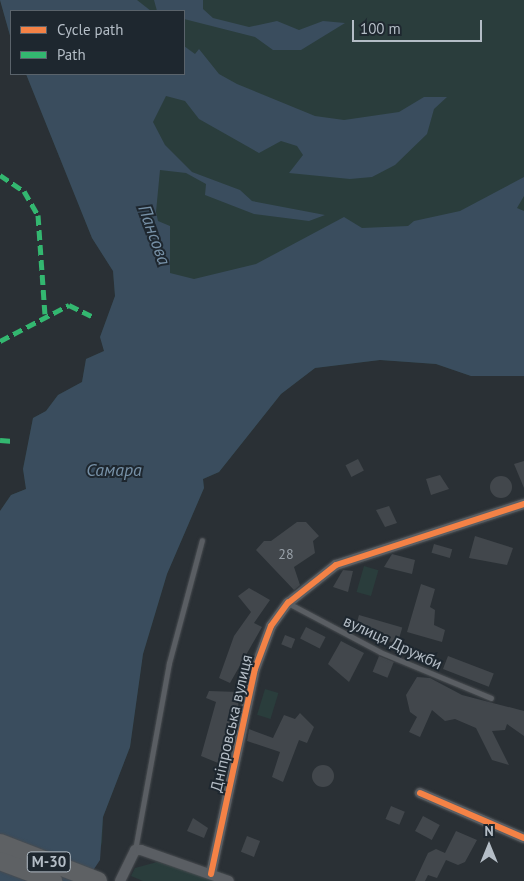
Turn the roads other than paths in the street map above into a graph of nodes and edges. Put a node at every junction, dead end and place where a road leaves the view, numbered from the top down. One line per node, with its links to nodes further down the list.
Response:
1 (524, 504): 3 (street, Дніпровська вулиця)
2 (202, 540): 8 (lane)
3 (288, 603): 4 (lane, вулиця Дружби); 10 (street, Дніпровська вулиця)
4 (492, 698)
5 (420, 794): 6 (street)
6 (524, 838)
7 (0, 843): 12 (highway, М-30)
8 (135, 850): 10 (street); 13 (street)
9 (0, 860): 11 (highway, М-30)
10 (211, 874): 14 (street)
11 (53, 881)
12 (98, 881)
13 (120, 881)
14 (229, 881)

